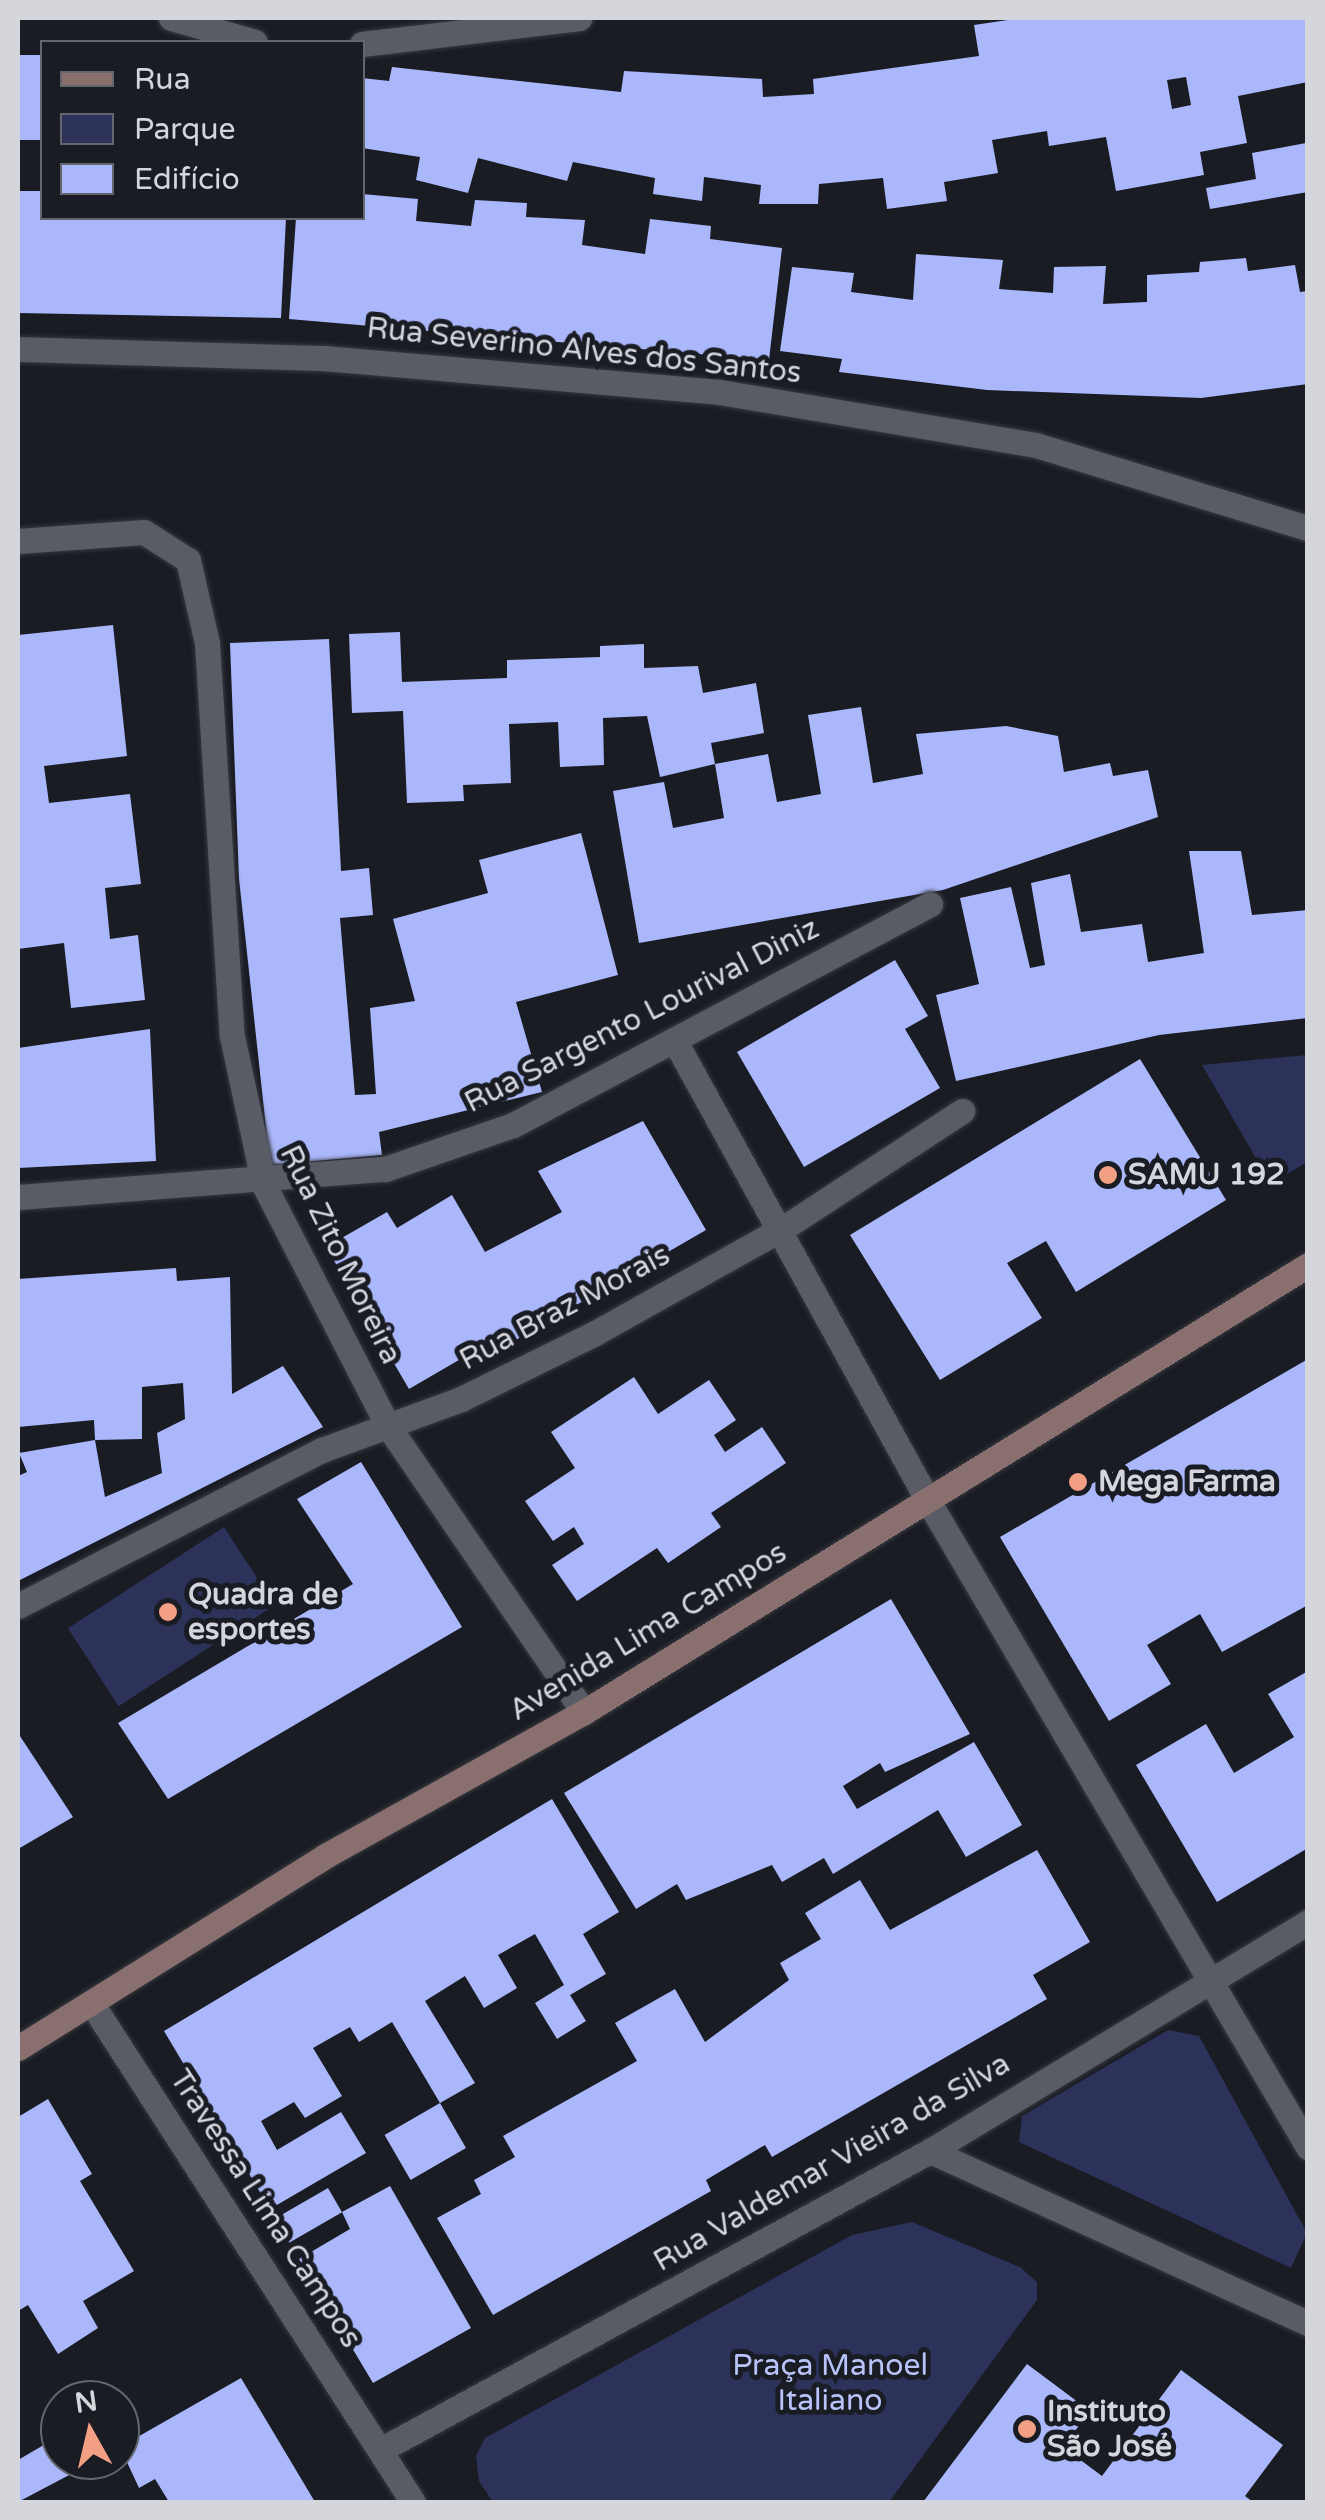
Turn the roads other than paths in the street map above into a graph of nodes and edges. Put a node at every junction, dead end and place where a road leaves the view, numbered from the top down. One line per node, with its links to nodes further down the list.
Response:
1 (171, 18): 3 (street)
2 (579, 18): 4 (street)
3 (248, 40)
4 (365, 44)
5 (18, 349): 6 (street, Rua Severino Alves dos Santos)
6 (1308, 528)
7 (18, 541): 11 (street, Rua Zito Moreira)
8 (930, 904): 9 (street, Rua Sargento Lourival Diniz)
9 (676, 1042): 11 (street, Rua Sargento Lourival Diniz); 13 (street)
10 (962, 1111): 13 (street, Rua Braz Morais)
11 (264, 1186): 12 (street, Rua Sargento Lourival Diniz); 15 (street, Rua Zito Moreira)
12 (18, 1197)
13 (785, 1227): 15 (street, Rua Braz Morais); 16 (street)
14 (1308, 1265): 16 (main road, Avenida Lima Campos)
15 (388, 1426): 17 (street, Rua Braz Morais); 18 (street, Rua Zito Moreira)
16 (927, 1499): 18 (main road, Avenida Lima Campos); 20 (street)
17 (18, 1606)
18 (584, 1712): 21 (main road, Avenida Lima Campos)
19 (1308, 1922): 20 (street, Rua Valdemar Vieira da Silva)
20 (1207, 1977): 23 (street); 24 (street, Rua Valdemar Vieira da Silva)
21 (92, 2004): 22 (main road, Avenida Lima Campos); 26 (street, Travessa Lima Campos)
22 (18, 2048)
23 (1308, 2147)
24 (930, 2151): 25 (street); 26 (street, Rua Valdemar Vieira da Silva)
25 (1308, 2323)
26 (382, 2449): 27 (street, Travessa Lima Campos)
27 (413, 2502)

